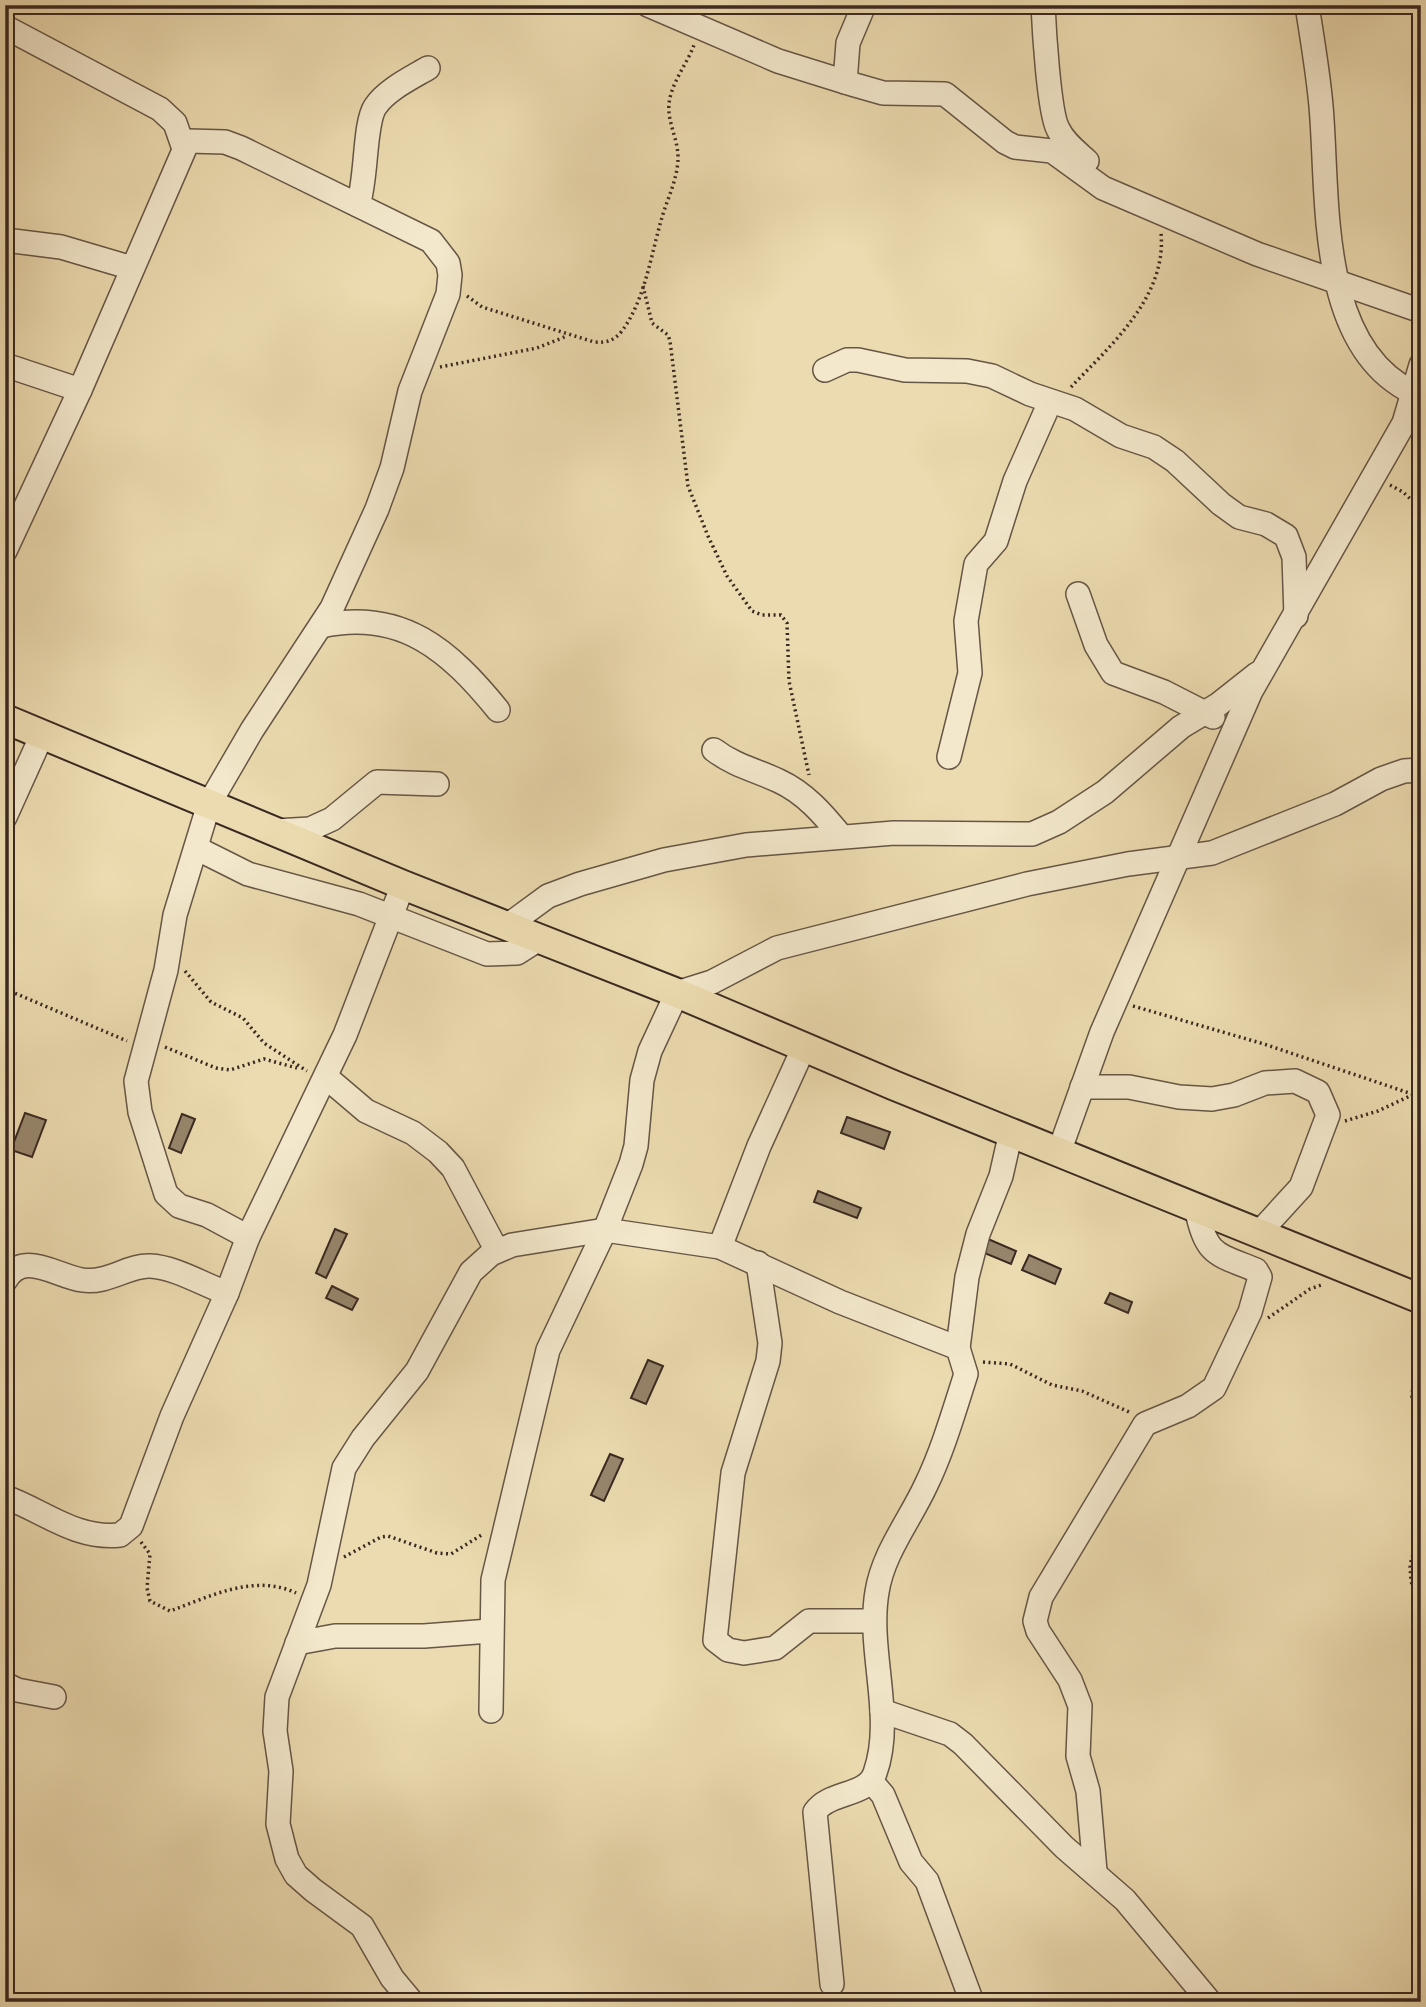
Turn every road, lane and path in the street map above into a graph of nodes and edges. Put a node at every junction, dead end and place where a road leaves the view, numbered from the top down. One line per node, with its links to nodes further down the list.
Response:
1 (648, 5): 6 (street)
2 (864, 5): 8 (street)
3 (1044, 5): 10 (street)
4 (1307, 5): 16 (street)
5 (5, 27): 9 (street)
6 (701, 29): 8 (street); 17 (path)
7 (428, 68): 11 (street)
8 (845, 82): 10 (street)
9 (184, 146): 11 (street); 14 (street)
10 (1114, 192): 12 (street)
11 (358, 205): 15 (street)
12 (1147, 206): 16 (street); 26 (path)
13 (5, 240): 14 (street)
14 (132, 268): 24 (street)
15 (450, 275): 19 (path); 23 (street)
16 (1336, 282): 18 (street); 25 (street)
17 (643, 286): 19 (path); 45 (path)
18 (1421, 311)
19 (568, 335): 23 (path)
20 (5, 365): 24 (street)
21 (1421, 365): 25 (street)
22 (825, 370): 26 (street)
23 (418, 372): 33 (street)
24 (80, 390): 30 (street)
25 (1412, 392): 27 (street)
26 (1053, 402): 32 (street); 41 (street)
27 (1412, 418): 28 (street)
28 (1373, 475): 29 (path); 32 (street)
29 (1421, 509)
30 (5, 551)
31 (1078, 594): 36 (street)
32 (1296, 616): 34 (street)
33 (321, 626): 35 (street); 44 (street)
34 (1265, 668): 36 (street); 38 (street)
35 (498, 710)
36 (1204, 712): 38 (street); 48 (street)
37 (5, 719): 39 (main road)
38 (1234, 733): 50 (street)
39 (42, 734): 44 (main road); 46 (street)
40 (714, 750): 45 (street)
41 (949, 757)
42 (1421, 770): 50 (street)
43 (437, 784): 47 (street)
44 (209, 804): 47 (main road); 49 (street)
45 (817, 808): 48 (street)
46 (5, 817)
47 (275, 831): 51 (main road)
48 (841, 836): 53 (street)
49 (196, 848): 52 (street); 55 (street)
50 (1178, 858): 57 (street); 58 (street)
51 (403, 885): 52 (street); 53 (main road)
52 (391, 916): 54 (street); 62 (street)
53 (507, 926): 54 (main road)
54 (539, 939): 57 (main road)
55 (170, 947): 59 (street); 61 (path)
56 (5, 989): 59 (path)
57 (677, 993): 60 (main road); 70 (street)
58 (1114, 1002): 63 (street); 64 (path)
59 (146, 1044): 61 (path); 72 (street)
60 (804, 1047): 66 (main road); 73 (street)
61 (302, 1069): 62 (path)
62 (325, 1078): 72 (street); 74 (street)
63 (1082, 1087): 67 (street); 68 (street)
64 (1412, 1095): 65 (path); 67 (path)
65 (1421, 1097)
66 (1011, 1132): 68 (main road); 81 (street)
67 (1321, 1133): 71 (street)
68 (1059, 1152): 69 (main road)
69 (1196, 1208): 71 (main road); 82 (street)
70 (605, 1230): 73 (street); 74 (street); 86 (street)
71 (1258, 1234): 79 (main road)
72 (248, 1237): 78 (street)
73 (720, 1247): 75 (street)
74 (497, 1251): 88 (street)
75 (758, 1263): 81 (street); 91 (street)
76 (5, 1281): 78 (street)
77 (1326, 1284): 80 (path)
78 (227, 1293): 87 (street)
79 (1421, 1299): 83 (path)
80 (1266, 1319)
81 (961, 1353): 82 (path); 91 (street)
82 (1151, 1420): 99 (street)
83 (1421, 1464)
84 (5, 1497): 87 (street)
85 (1421, 1507): 90 (path)
86 (505, 1525): 88 (path); 92 (street)
87 (126, 1530): 89 (path)
88 (326, 1560): 89 (street)
89 (313, 1601): 93 (street)
90 (1421, 1611)
91 (874, 1621): 97 (street)
92 (490, 1631): 93 (street); 96 (street)
93 (297, 1643): 101 (street)
94 (5, 1684): 95 (street)
95 (54, 1696)
96 (491, 1711)
97 (882, 1711): 98 (street); 99 (street)
98 (871, 1781): 100 (street); 102 (street)
99 (1095, 1871): 103 (street)
100 (832, 1984)
101 (412, 2002)
102 (972, 2002)
103 (1210, 2002)

